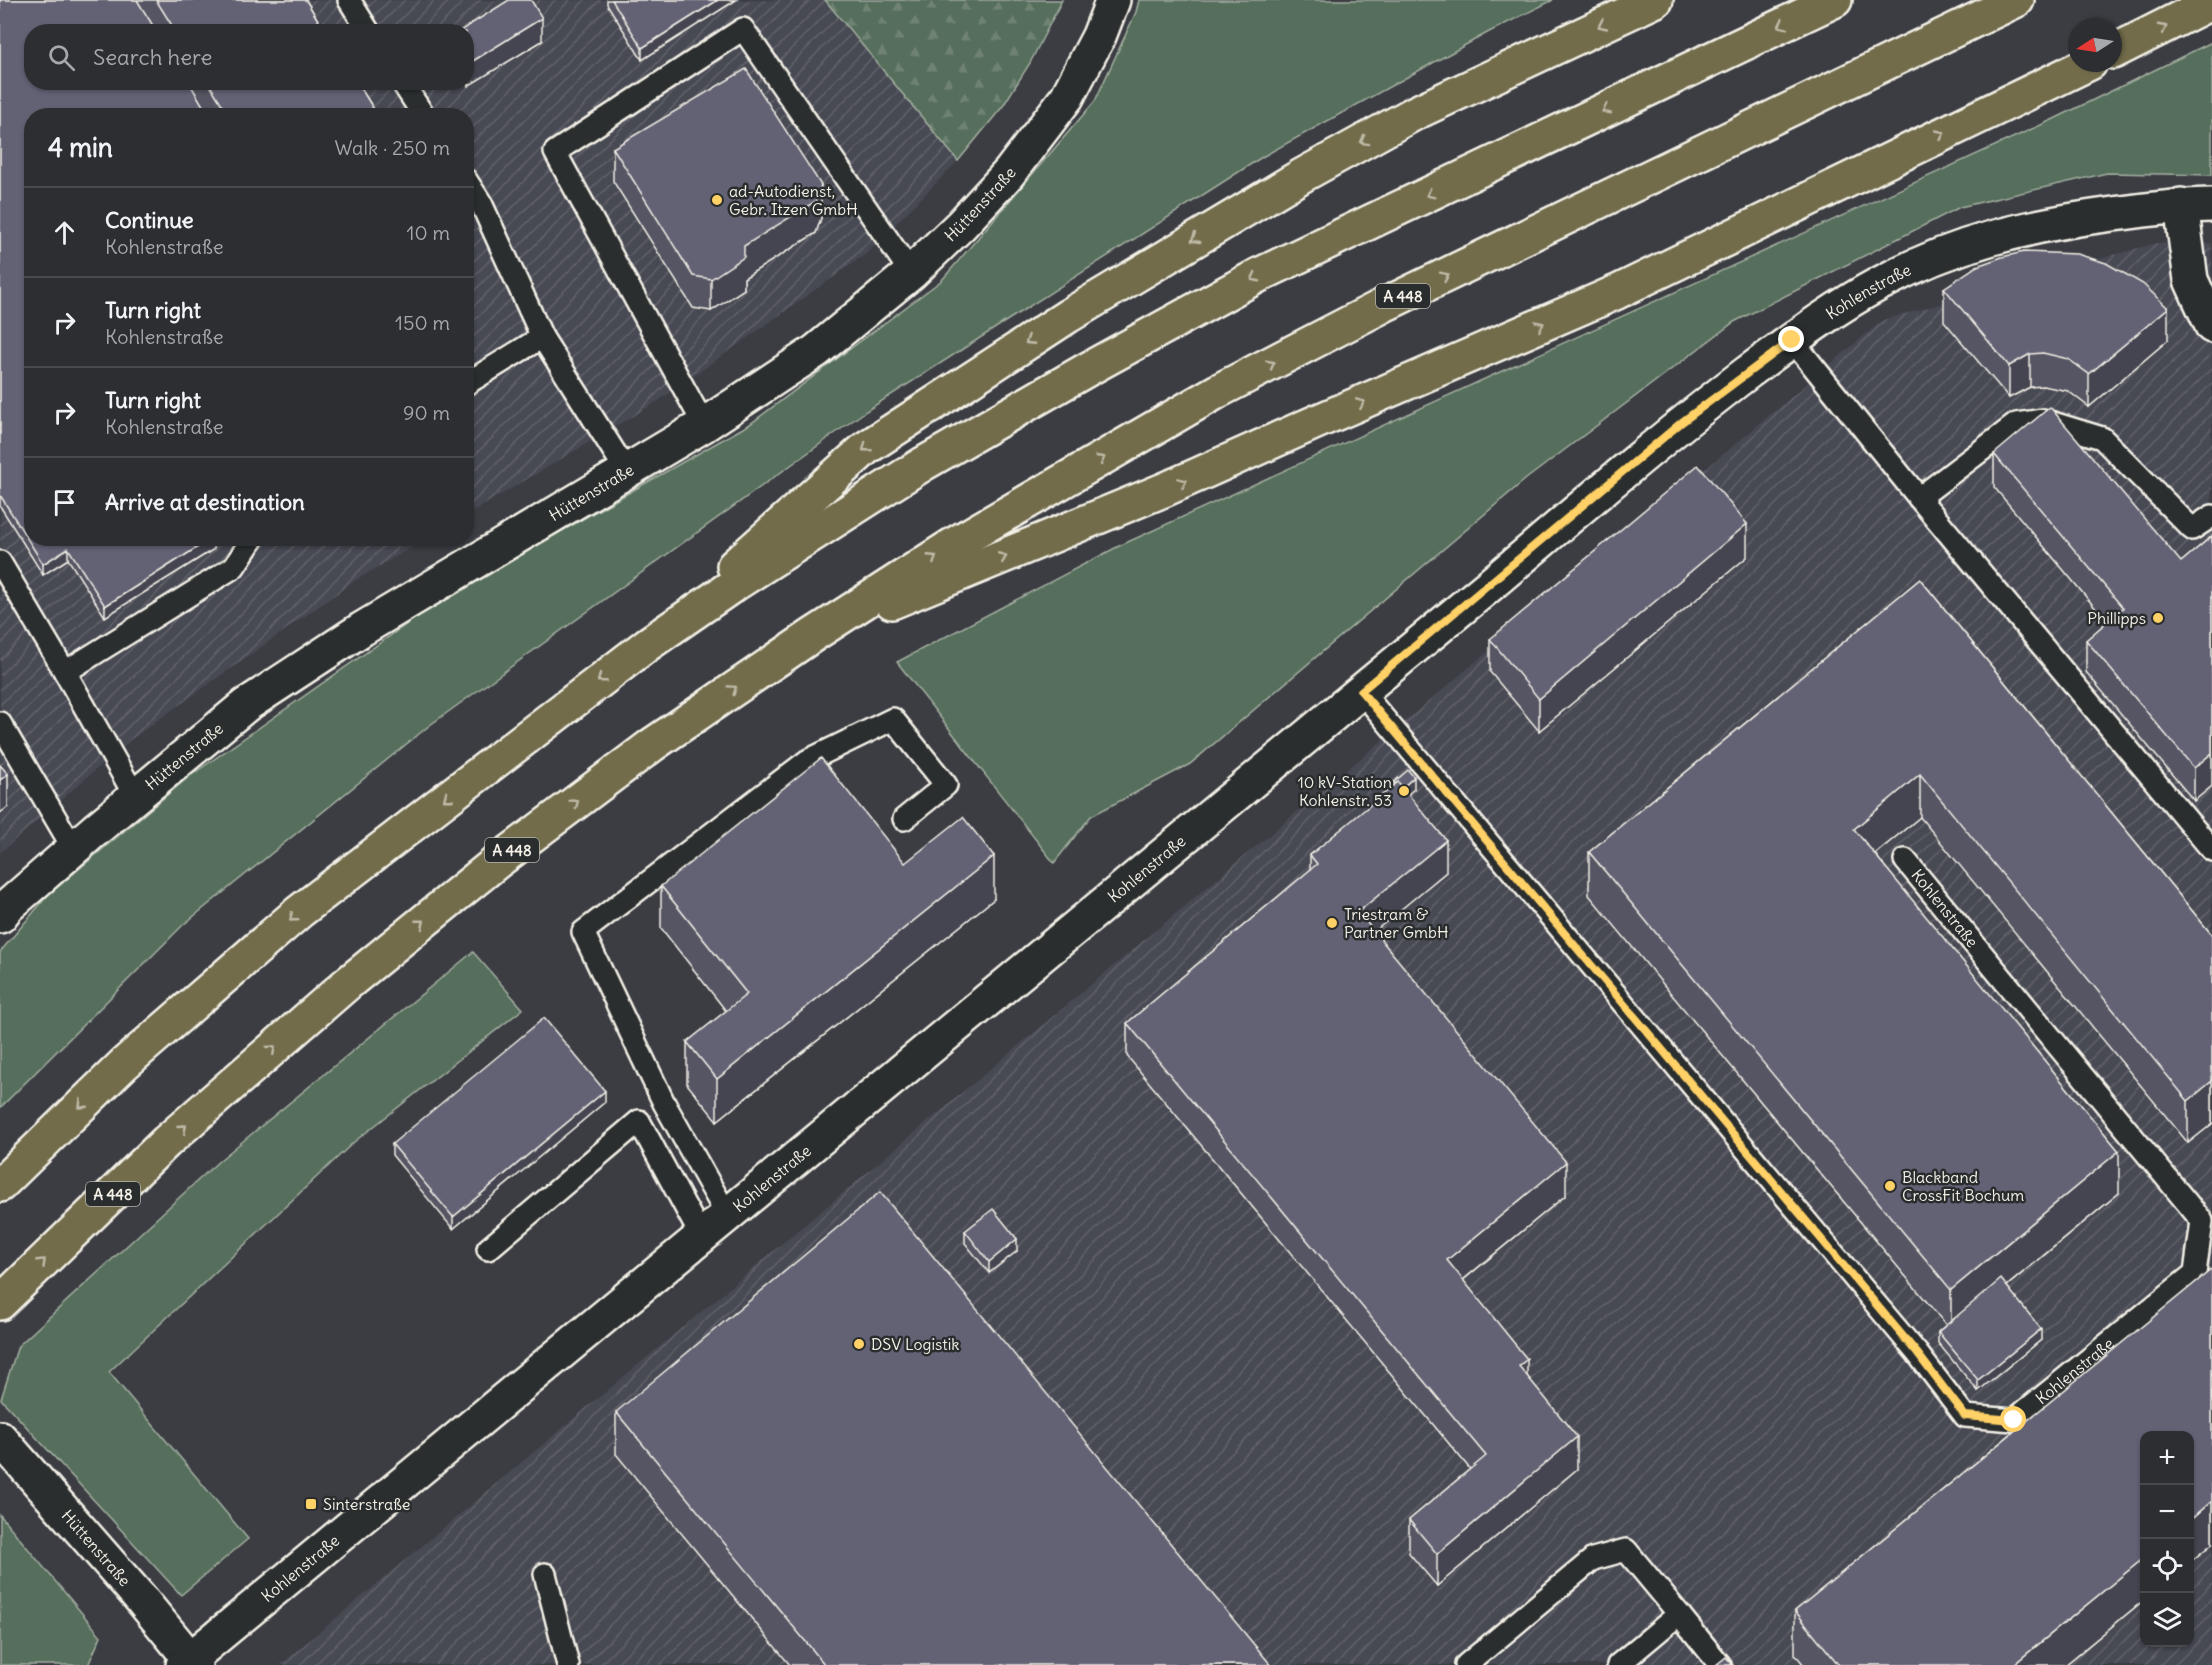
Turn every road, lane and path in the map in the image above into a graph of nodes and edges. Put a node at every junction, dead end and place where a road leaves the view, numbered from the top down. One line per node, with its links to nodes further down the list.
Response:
1 (349, 0): 7 (lane)
2 (1113, 0): 14 (street, Hüttenstraße)
3 (1656, 0): 26 (highway, one-way to 26)
4 (1835, 0): 26 (highway, one-way to 26)
5 (2017, 0): 25 (highway, A 448, one-way to 5)
6 (2212, 2): 8 (highway, one-way to 6)
7 (364, 24)
8 (2122, 47)
9 (2071, 72): 25 (highway, one-way to 9)
10 (407, 90): 11 (lane)
11 (419, 108)
12 (474, 192): 16 (lane)
13 (2197, 205): 15 (street); 17 (street, Kohlenstraße)
14 (911, 273): 19 (street, Hüttenstraße); 19 (lane)
15 (2212, 326)
16 (542, 337): 18 (lane); 20 (lane)
17 (1792, 340): 21 (lane); 28 (street, Kohlenstraße)
18 (474, 379)
19 (704, 425): 20 (street, Hüttenstraße)
20 (627, 472): 30 (street, Hüttenstraße)
21 (1919, 498): 22 (lane); 33 (lane)
22 (2212, 516)
23 (248, 546): 27 (lane)
24 (0, 562): 27 (lane)
25 (813, 635): 40 (highway, A 448, one-way to 25)
26 (648, 644): 36 (highway, one-way to 36)
27 (65, 672): 30 (lane)
28 (1361, 691): 34 (lane, Kohlenstraße); 37 (street, Kohlenstraße)
29 (0, 723): 32 (lane)
30 (135, 796): 32 (street, Hüttenstraße)
31 (904, 819): 37 (lane)
32 (73, 848): 35 (street, Hüttenstraße)
33 (2212, 850)
34 (1905, 860)
35 (0, 916)
36 (0, 1185)
37 (727, 1215): 38 (street, Kohlenstraße)
38 (701, 1236): 39 (lane); 44 (street, Kohlenstraße)
39 (488, 1249)
40 (0, 1303)
41 (0, 1438): 44 (street, Hüttenstraße)
42 (545, 1574): 45 (lane)
43 (1679, 1614): 46 (lane); 47 (lane); 48 (lane)
44 (189, 1663)
45 (568, 1665)
46 (1466, 1665)
47 (1618, 1665)
48 (1720, 1665)

